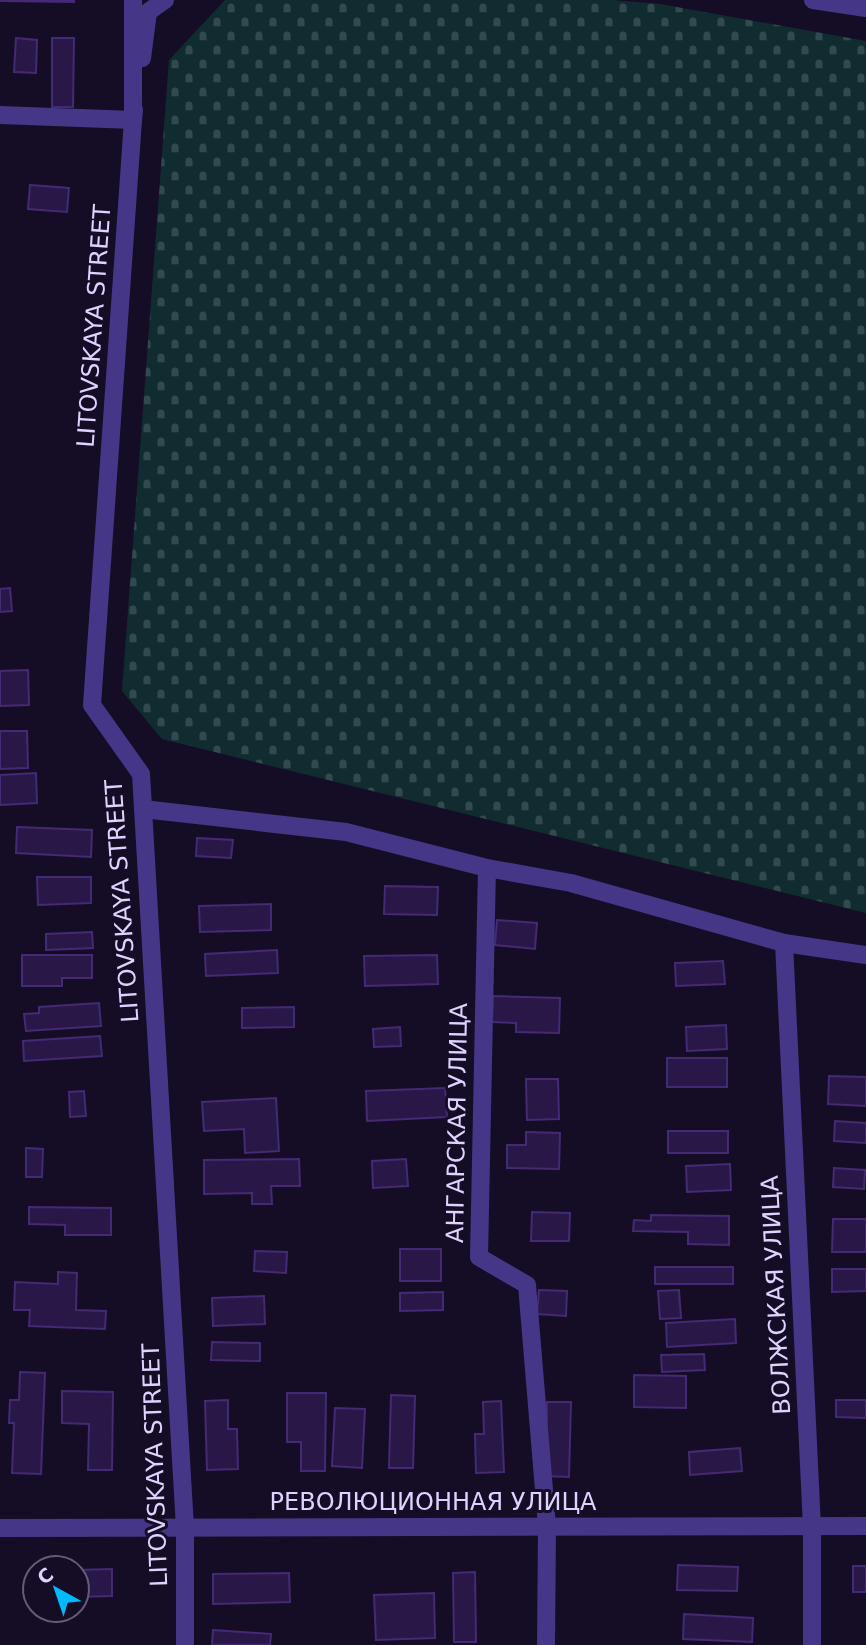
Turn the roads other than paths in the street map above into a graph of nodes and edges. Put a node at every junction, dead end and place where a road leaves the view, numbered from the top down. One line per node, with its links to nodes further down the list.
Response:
1 (133, 0): 6 (street, LITOVSKAYA STREET)
2 (165, 0): 6 (street)
3 (813, 0): 4 (street)
4 (866, 8)
5 (0, 115): 6 (street)
6 (133, 120): 7 (street, LITOVSKAYA STREET)
7 (143, 810): 8 (street); 15 (street, LITOVSKAYA STREET)
8 (487, 868): 9 (street); 11 (street, АНГАРСКАЯ УЛИЦА)
9 (784, 943): 10 (street); 13 (street, ВОЛЖСКАЯ УЛИЦА)
10 (866, 955)
11 (547, 1526): 13 (street, РЕВОЛЮЦИОННАЯ УЛИЦА); 15 (street, РЕВОЛЮЦИОННАЯ УЛИЦА); 17 (street, АНГАРСКАЯ УЛИЦА)
12 (866, 1526): 13 (street, РЕВОЛЮЦИОННАЯ УЛИЦА)
13 (812, 1527): 18 (street, ВОЛЖСКАЯ УЛИЦА)
14 (0, 1528): 15 (street, РЕВОЛЮЦИОННАЯ УЛИЦА)
15 (185, 1528): 16 (street, LITOVSKAYA STREET)
16 (185, 1645)
17 (546, 1645)
18 (812, 1645)

